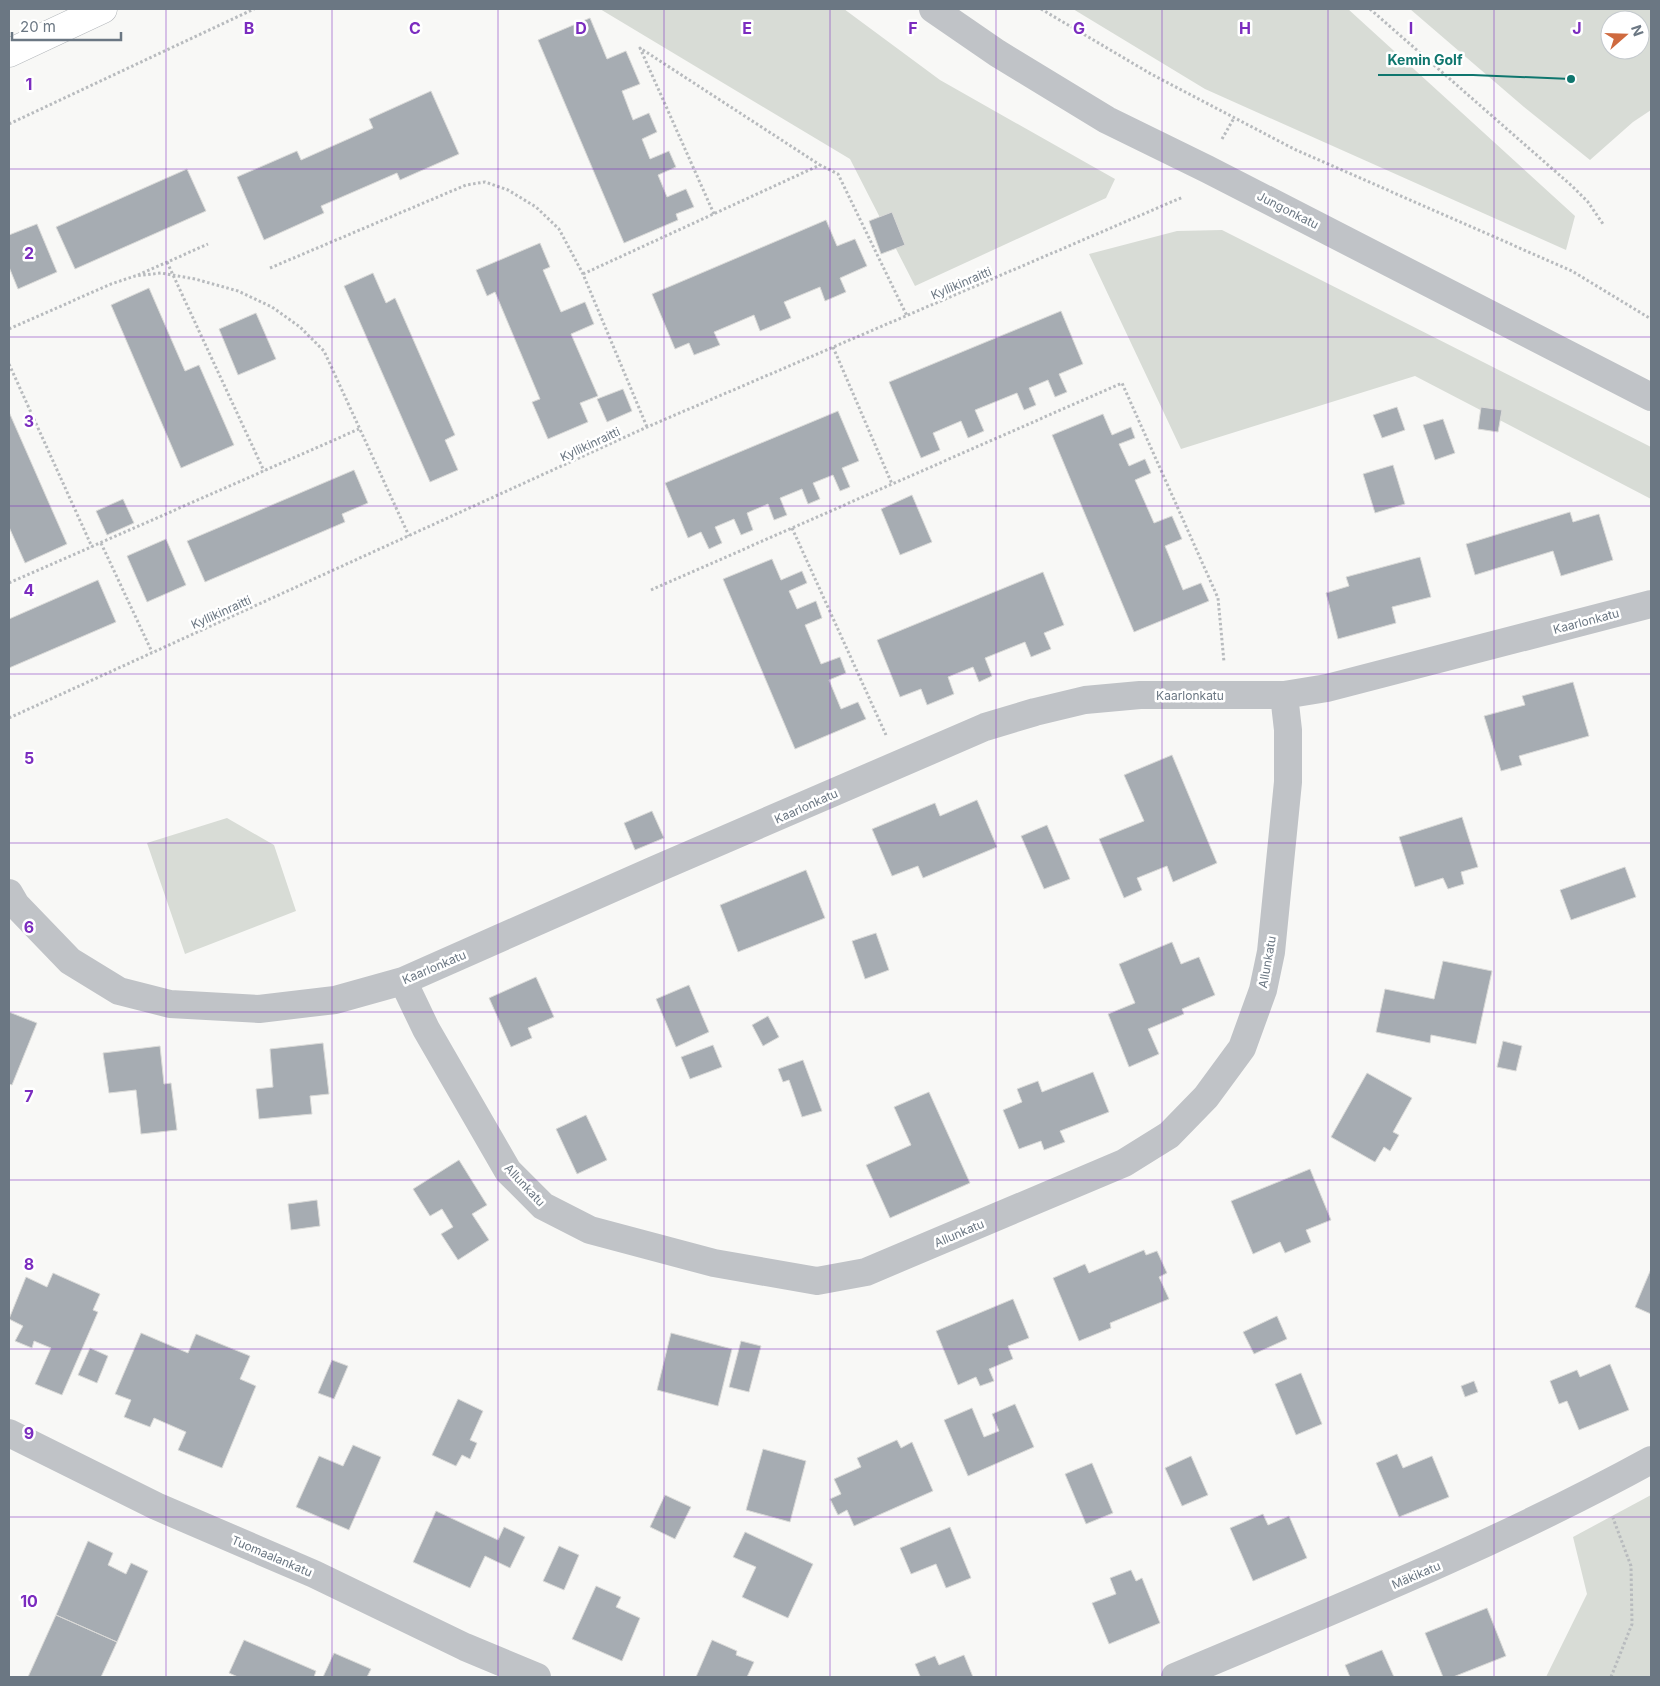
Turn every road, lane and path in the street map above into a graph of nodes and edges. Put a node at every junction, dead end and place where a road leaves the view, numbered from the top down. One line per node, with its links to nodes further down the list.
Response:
1 (103, 9): 6 (main road)
2 (254, 9): 8 (path)
3 (933, 9): 25 (street, Jungonkatu)
4 (1041, 9): 7 (path)
5 (1370, 9): 13 (path)
6 (9, 53)
7 (1234, 118): 9 (path); 21 (path)
8 (9, 124)
9 (1220, 142)
10 (820, 165): 12 (path); 12 (path); 20 (path)
11 (1183, 197): 20 (path, Kyllikinraitti)
12 (714, 214): 17 (path)
13 (1603, 224)
14 (208, 244): 15 (path)
15 (167, 262): 18 (path); 19 (path)
16 (270, 268): 17 (path)
17 (582, 274): 26 (path)
18 (172, 275): 19 (path); 27 (path); 28 (path)
19 (135, 276): 22 (path)
20 (907, 316): 23 (path, Kyllikinraitti)
21 (1651, 319)
22 (9, 329)
23 (833, 347): 26 (path, Kyllikinraitti); 29 (path)
24 (9, 364): 33 (path)
25 (1651, 397)
26 (647, 427): 31 (path, Kyllikinraitti)
27 (359, 429): 28 (path); 31 (path)
28 (264, 471): 32 (path)
29 (892, 484): 30 (path); 38 (path)
30 (792, 528): 35 (path); 41 (path)
31 (409, 536): 37 (path, Kyllikinraitti)
32 (101, 542): 33 (path); 37 (path)
33 (92, 547): 34 (path)
34 (9, 583)
35 (651, 590)
36 (1651, 604): 39 (street, Kaarlonkatu)
37 (152, 652): 40 (path, Kyllikinraitti)
38 (1227, 695): 39 (street, Kaarlonkatu); 41 (street, Kaarlonkatu)
39 (1284, 695): 43 (street, Allunkatu)
40 (9, 718)
41 (899, 765): 43 (street, Kaarlonkatu)
42 (9, 893): 43 (street, Kaarlonkatu)
43 (403, 981)
44 (9, 1433): 47 (street, Tuomaalankatu)
45 (1651, 1460): 46 (street, Mäkikatu)
46 (1602, 1487): 48 (street, Mäkikatu); 49 (path)
47 (537, 1677)
48 (1176, 1677)
49 (1611, 1677)

